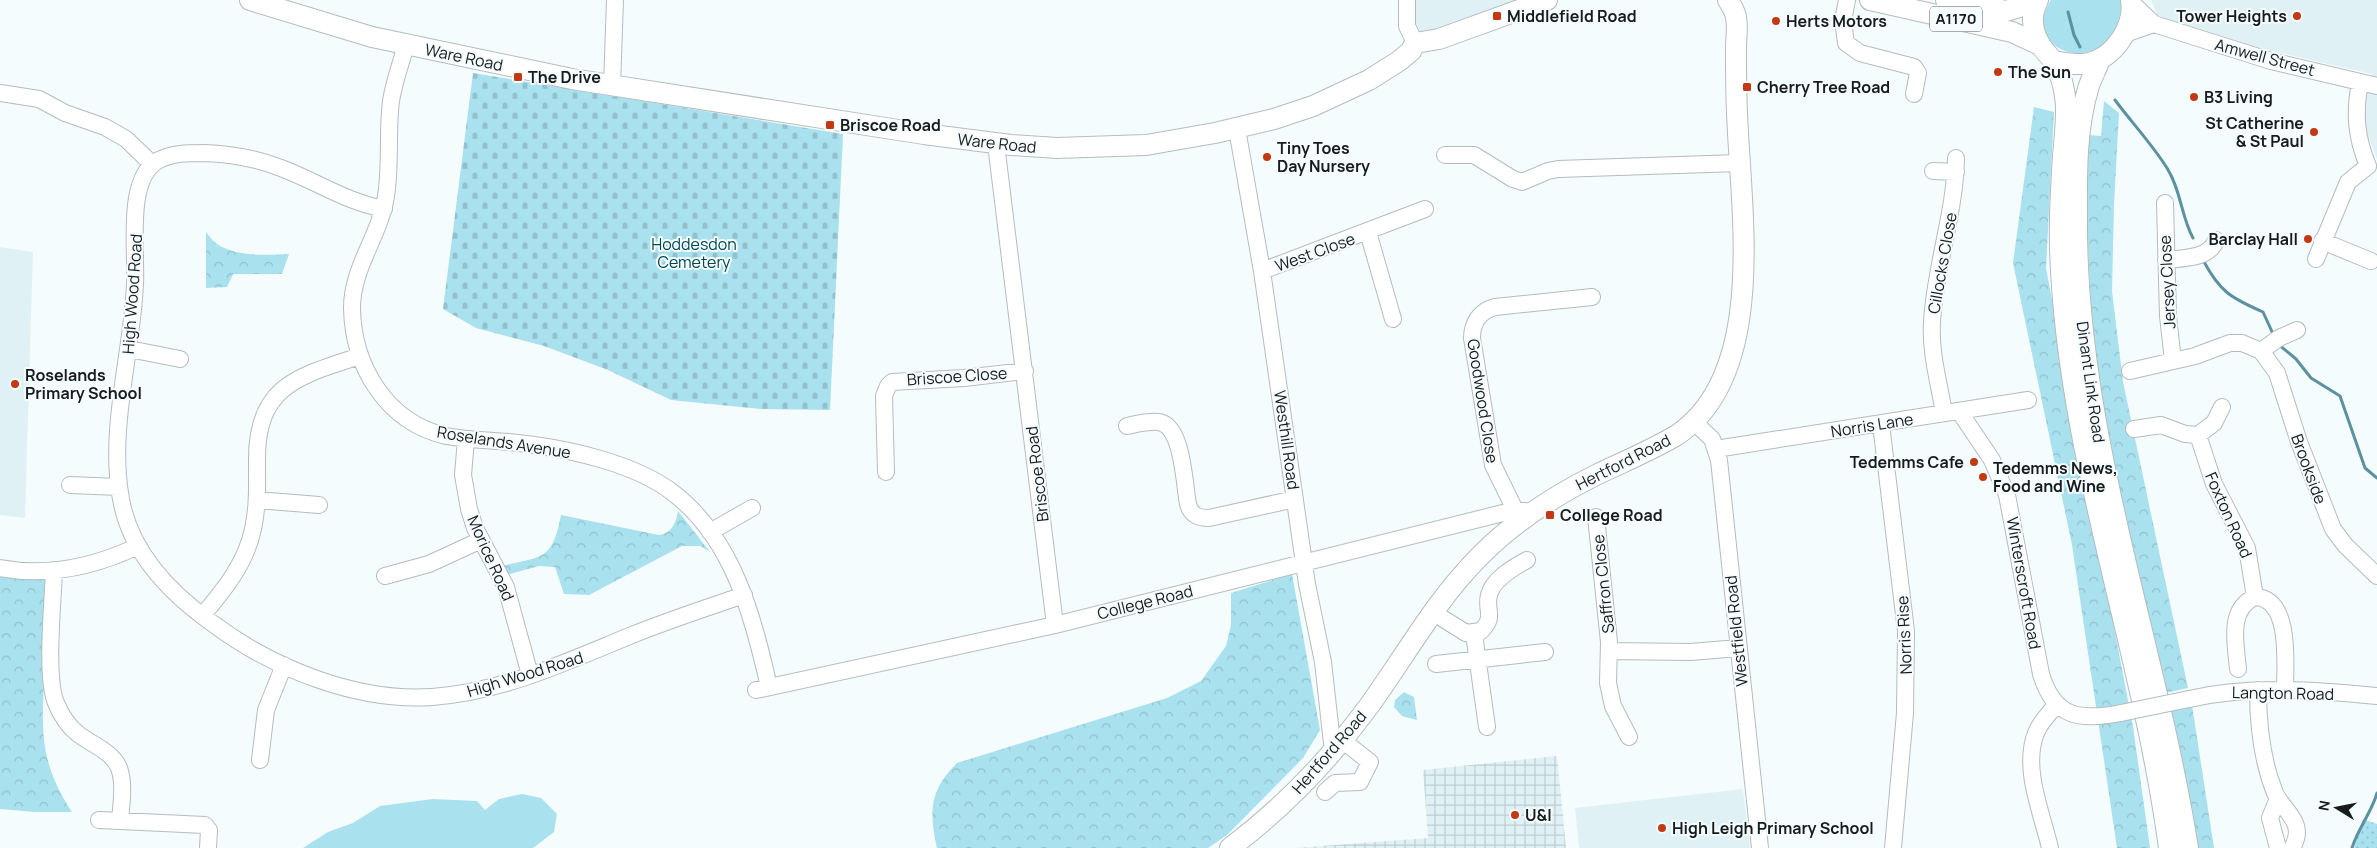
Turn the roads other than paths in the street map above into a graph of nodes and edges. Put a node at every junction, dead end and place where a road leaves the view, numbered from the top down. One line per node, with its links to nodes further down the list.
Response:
1 (250, 0): 14 (main road, Ware Road)
2 (615, 0): 19 (street)
3 (1407, 0): 13 (street)
4 (1547, 0): 13 (main road)
5 (1848, 0): 22 (street)
6 (1870, 0): 15 (main road, A1170)
7 (1946, 0): 9 (main road, A1170)
8 (2131, 1): 11 (street, Amwell Street); 12 (main road)
9 (2036, 3): 15 (main road)
10 (1737, 6): 26 (main road, Hertford Road)
11 (2154, 24): 12 (street); 18 (street, Amwell Street)
12 (2125, 34): 16 (main road)
13 (1415, 43): 23 (main road, Ware Road)
14 (406, 44): 19 (main road, Ware Road); 31 (street, Roselands Avenue)
15 (2040, 45): 17 (main road, Dinant Link Road)
16 (2100, 59): 17 (main road); 113 (main road, Dinant Link Road)
17 (2054, 62): 112 (main road, Dinant Link Road)
18 (2360, 83): 20 (street, Amwell Street); 29 (street)
19 (612, 86): 24 (main road, Ware Road)
20 (2377, 86)
21 (0, 93): 27 (street)
22 (1914, 94)
23 (1237, 129): 24 (main road, Ware Road); 39 (street, Westhill Road)
24 (996, 144): 48 (street, Briscoe Road)
25 (1445, 155): 26 (street)
26 (1739, 163): 53 (main road, Hertford Road)
27 (152, 164): 31 (street); 44 (street, High Wood Road)
28 (1933, 170): 52 (street, Cillocks Close)
29 (2372, 172): 35 (street)
30 (2164, 203): 37 (street, Jersey Close)
31 (384, 209): 45 (street, Roselands Avenue)
32 (1425, 209): 33 (street, West Close)
33 (1368, 232): 39 (street, West Close); 41 (street, West Close)
34 (2216, 240): 37 (street)
35 (2322, 241): 36 (street); 38 (street)
36 (2316, 259)
37 (2166, 260): 47 (street, Jersey Close)
38 (2372, 261)
39 (1262, 272): 63 (street, Westhill Road)
40 (1592, 297): 67 (street, Goodwood Close)
41 (1393, 319)
42 (2297, 330): 43 (street)
43 (2269, 344): 47 (street); 79 (street, Brookside)
44 (128, 349): 46 (street); 62 (street, High Wood Road)
45 (360, 356): 58 (street, Roselands Avenue); 64 (street)
46 (180, 358)
47 (2173, 361): 49 (street)
48 (1025, 371): 60 (street, Briscoe Close); 84 (street, Briscoe Road)
49 (2130, 371)
50 (2028, 400): 52 (street, Norris Lane)
51 (2222, 408): 57 (street)
52 (1952, 412): 54 (street, Norris Lane); 98 (street, Winterscroft Road)
53 (1694, 422): 59 (street, Westfield Road); 67 (main road, Hertford Road)
54 (1881, 424): 59 (street, Norris Lane); 110 (street, Norris Rise)
55 (1127, 426): 63 (street)
56 (2134, 429): 57 (street)
57 (2198, 435): 81 (street, Foxton Road)
58 (466, 439): 70 (street, Roselands Avenue); 72 (street, Morice Road)
59 (1716, 449): 86 (street, Westfield Road)
60 (886, 472)
61 (70, 485): 62 (street)
62 (119, 487): 73 (street, High Wood Road)
63 (1295, 499): 75 (street, Westhill Road)
64 (257, 500): 65 (street); 83 (street)
65 (319, 505)
66 (752, 508): 70 (street)
67 (1524, 511): 68 (street, College Road); 71 (main road, Hertford Road)
68 (1484, 517): 71 (street); 75 (street, College Road)
69 (1596, 517): 87 (street, Saffron Close)
70 (710, 532): 80 (street, Roselands Avenue)
71 (1498, 539): 82 (main road, Hertford Road)
72 (481, 540): 78 (street); 93 (street, Morice Road)
73 (138, 546): 77 (street); 83 (street, High Wood Road)
74 (1527, 560): 85 (street)
75 (1304, 562): 84 (street, College Road); 101 (street, Westhill Road)
76 (0, 568): 77 (street)
77 (54, 570): 106 (street)
78 (385, 576)
79 (2377, 576)
80 (744, 596): 93 (street, High Wood Road); 94 (street, Roselands Avenue)
81 (2255, 597): 91 (street); 96 (street)
82 (1434, 613): 85 (street); 101 (main road, Hertford Road)
83 (202, 616): 92 (street, High Wood Road)
84 (1055, 625): 94 (street, College Road)
85 (1474, 634): 89 (street)
86 (1738, 648): 87 (street, Saffron Close); 109 (street, Westfield Road)
87 (1609, 651): 100 (street, Saffron Close)
88 (1545, 652): 89 (street)
89 (1479, 659): 90 (street); 99 (street)
90 (1436, 664)
91 (2242, 664)
92 (284, 665): 93 (street, High Wood Road); 102 (street)
93 (530, 676)
94 (762, 688)
95 (2258, 690): 96 (street, Langton Road); 98 (street, Langton Road, bridge); 104 (street)
96 (2285, 691): 97 (street, Langton Road)
97 (2377, 696)
98 (2056, 705): 111 (street)
99 (1487, 727)
100 (1629, 738)
101 (1338, 746): 103 (street); 108 (main road, Hertford Road)
102 (260, 760)
103 (1325, 792)
104 (2278, 798): 114 (street); 115 (street)
105 (99, 820): 106 (street)
106 (120, 821): 107 (street)
107 (208, 848)
108 (1230, 848)
109 (1760, 848)
110 (1893, 848)
111 (2050, 848)
112 (2169, 848)
113 (2188, 848)
114 (2278, 848)
115 (2292, 848)

